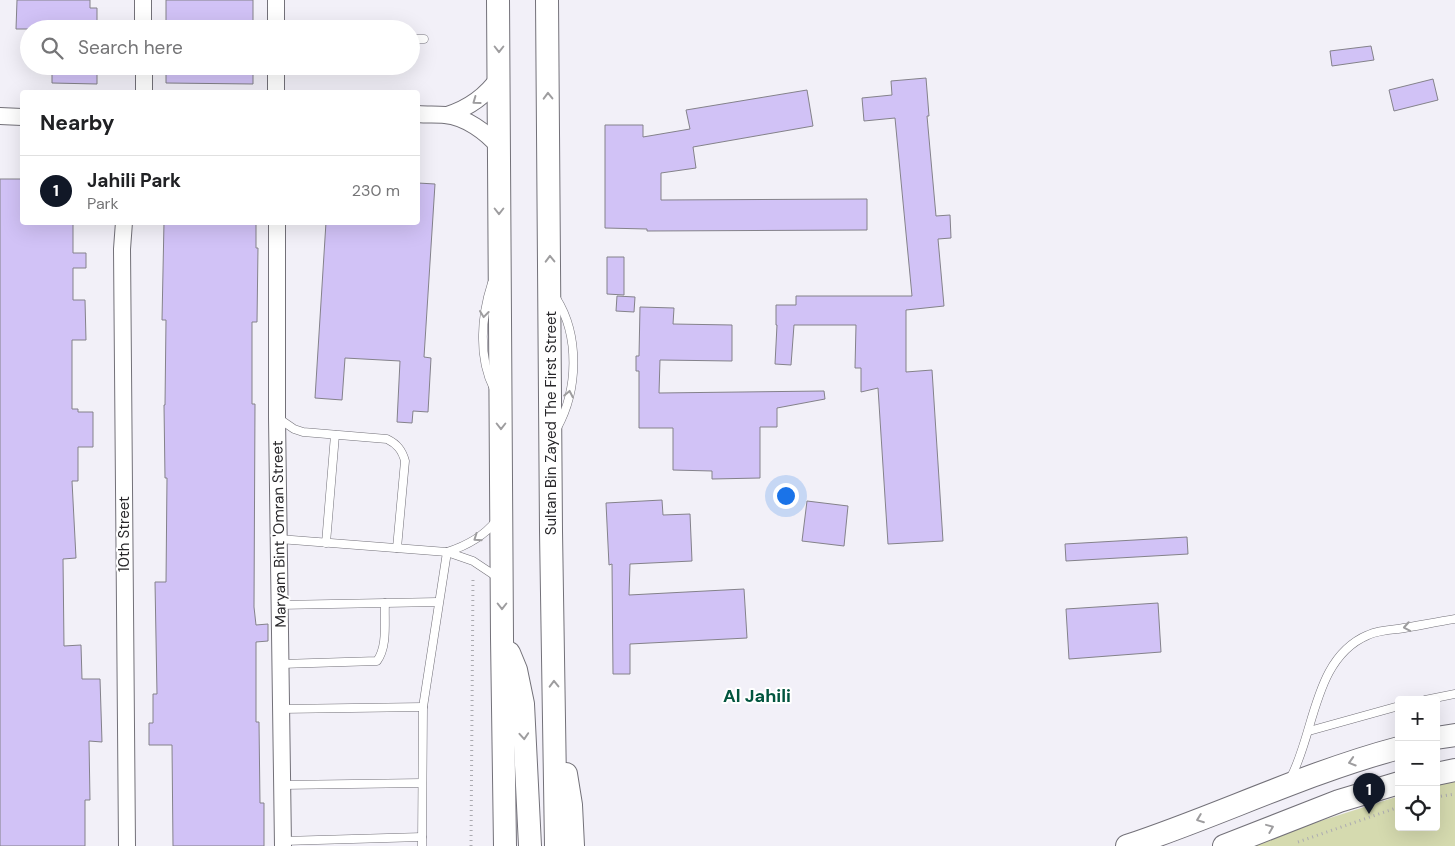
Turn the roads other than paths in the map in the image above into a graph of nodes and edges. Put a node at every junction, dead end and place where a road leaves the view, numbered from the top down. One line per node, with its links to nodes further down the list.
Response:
1 (143, 0): 5 (street)
2 (276, 0): 6 (street)
3 (498, 0): 11 (main road, one-way to 11)
4 (547, 0): 41 (main road, Sultan Bin Zayed The First Street, one-way to 4)
5 (143, 20)
6 (276, 20)
7 (420, 39): 8 (lane)
8 (424, 39)
9 (144, 75): 12 (street)
10 (276, 75): 13 (street)
11 (499, 77): 15 (street, one-way to 15); 18 (main road)
12 (144, 90)
13 (276, 90)
14 (420, 114): 15 (street)
15 (447, 115): 18 (street)
16 (0, 116): 17 (street)
17 (20, 117)
18 (499, 147): 23 (main road, one-way to 23)
19 (124, 225): 53 (street, 10th Street)
20 (277, 225): 21 (street, Maryam Bint 'Omran Street)
21 (277, 418): 22 (lane); 24 (street, Maryam Bint 'Omran Street)
22 (335, 435): 25 (lane); 26 (lane)
23 (501, 513): 27 (lane, one-way to 27); 28 (main road)
24 (279, 539): 25 (lane); 31 (street, Maryam Bint 'Omran Street)
25 (326, 543): 26 (lane)
26 (397, 548): 27 (lane)
27 (447, 552): 28 (lane); 29 (lane)
28 (502, 581): 33 (main road, one-way to 33)
29 (438, 602): 30 (lane); 37 (lane)
30 (384, 603): 31 (lane); 34 (lane)
31 (280, 605): 34 (street, Maryam Bint 'Omran Street)
32 (1455, 619): 40 (lane, one-way to 40)
33 (502, 638): 55 (main road); 56 (main road, one-way to 56)
34 (281, 664): 39 (street, Maryam Bint 'Omran Street)
35 (1455, 694): 36 (lane)
36 (1440, 697)
37 (423, 707): 39 (lane); 47 (lane)
38 (1395, 707): 40 (lane)
39 (281, 709): 50 (street, Maryam Bint 'Omran Street)
40 (1309, 731): 49 (lane)
41 (554, 732): 57 (main road, Sultan Bin Zayed The First Street); 58 (main road)
42 (1455, 735): 43 (main road)
43 (1440, 737)
44 (1395, 749): 49 (main road, one-way to 49)
45 (1455, 770): 46 (main road)
46 (1440, 773)
47 (422, 783): 50 (lane); 51 (lane)
48 (1395, 784): 60 (main road, one-way to 48)
49 (1287, 785): 59 (main road, one-way to 59)
50 (282, 786): 52 (street, Maryam Bint 'Omran Street)
51 (422, 837): 52 (lane); 54 (lane)
52 (283, 843)
53 (127, 846)
54 (422, 846)
55 (505, 846)
56 (530, 846)
57 (556, 846)
58 (573, 846)
59 (1127, 846)
60 (1224, 846)

